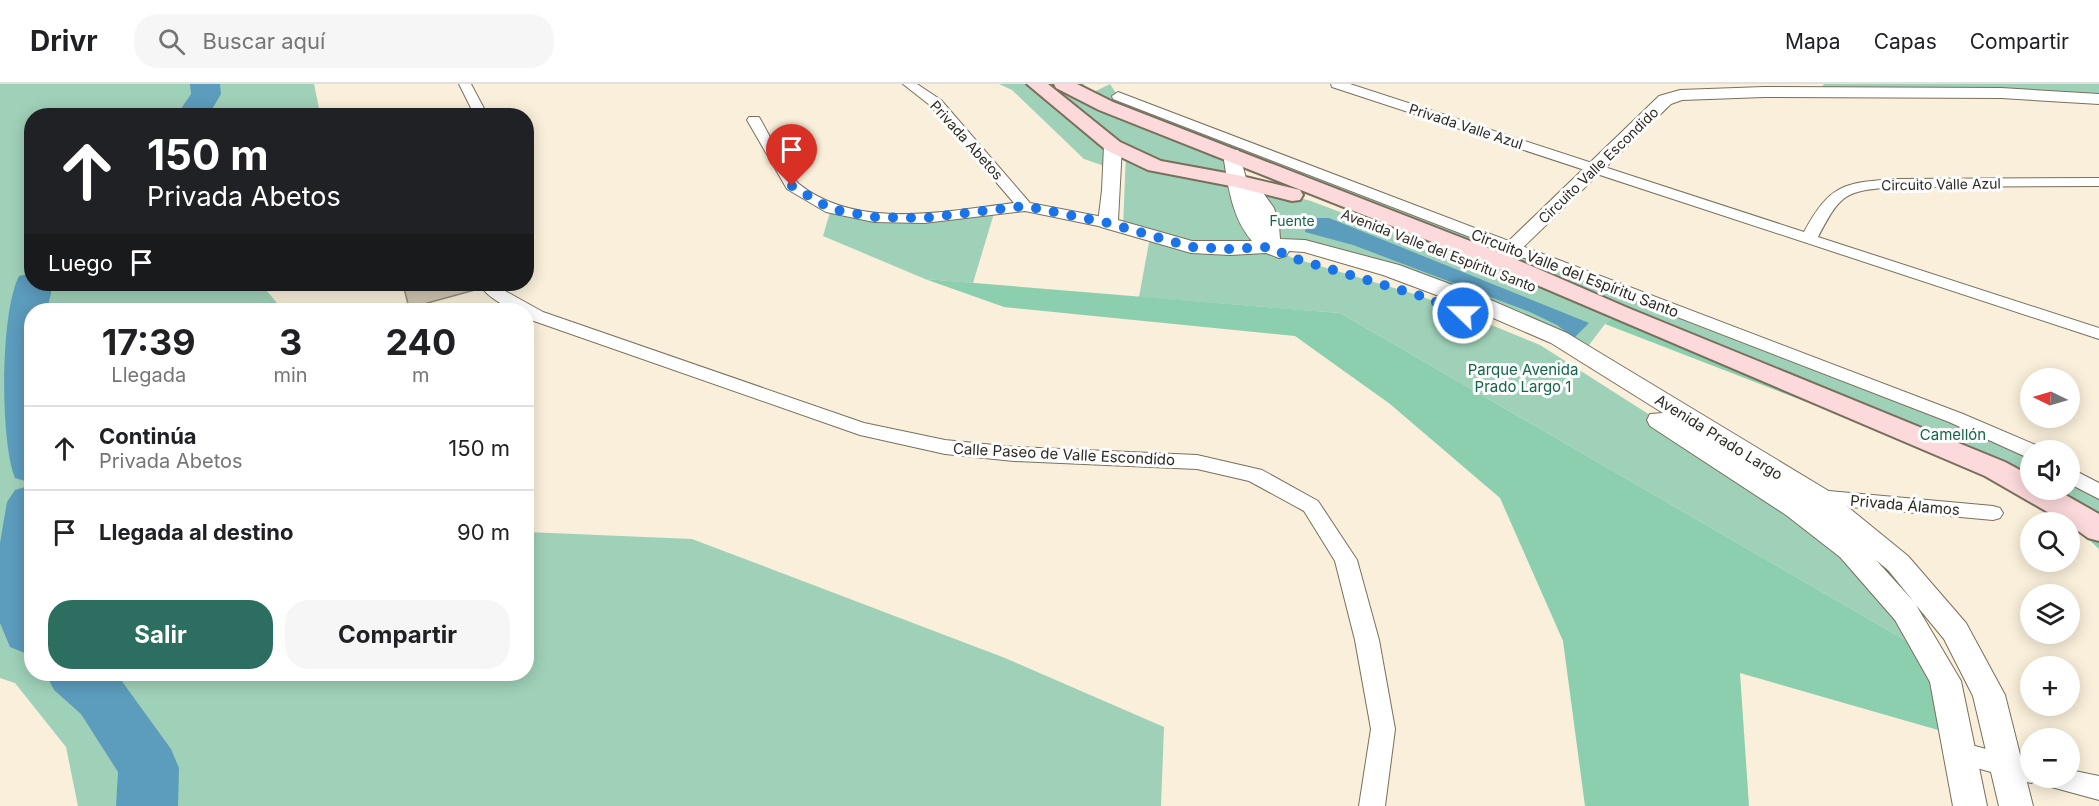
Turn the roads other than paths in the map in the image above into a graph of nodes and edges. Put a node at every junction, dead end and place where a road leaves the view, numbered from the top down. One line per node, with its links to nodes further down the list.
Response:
1 (465, 84): 10 (street)
2 (909, 84): 17 (street, Privada Abetos)
3 (1036, 84): 12 (main road, Avenida Valle del Espíritu Santo)
4 (1063, 84): 9 (main road, Avenida Valle del Espíritu Santo)
5 (1083, 84): 9 (main road)
6 (1337, 84): 14 (street, Privada Valle Azul)
7 (1821, 88): 8 (street, Circuito Valle Escondido); 14 (street, Circuito Valle Escondido)
8 (2099, 99)
9 (1112, 101): 13 (main road, Avenida Valle del Espíritu Santo); 21 (street, Circuito Valle del Espíritu Santo)
10 (478, 108)
11 (754, 120): 17 (street)
12 (1120, 150): 15 (main road, Avenida Valle del Espíritu Santo); 18 (street)
13 (1232, 154): 15 (street, Avenida Prado Largo); 21 (main road, Avenida Valle del Espíritu Santo)
14 (1594, 169): 19 (street); 21 (street, Circuito Valle Escondido)
15 (1237, 181): 20 (street, Avenida Prado Largo); 24 (main road, Avenida Valle del Espíritu Santo)
16 (2099, 182): 19 (street, Circuito Valle Azul)
17 (1025, 206): 18 (street, Avenida Prado Largo)
18 (1115, 225): 20 (street, Avenida Prado Largo)
19 (1809, 238): 26 (street)
20 (1269, 247): 28 (street, Avenida Prado Largo)
21 (1505, 256): 24 (main road, Avenida Valle del Espíritu Santo); 27 (street, Circuito Valle del Espíritu Santo)
22 (492, 291): 23 (street, Calle Paseo de Valle Escondido)
23 (514, 303)
24 (1619, 313): 30 (main road, Avenida Valle del Espíritu Santo)
25 (534, 314): 40 (street, Calle Paseo de Valle Escondido)
26 (2099, 334)
27 (2020, 447)
28 (1752, 468): 32 (street, Avenida Prado Largo); 36 (street, Avenida Prado Largo)
29 (2080, 480): 31 (street)
30 (2020, 483)
31 (2099, 492)
32 (1818, 497): 34 (street, Privada Álamos); 37 (street, Avenida Prado Largo)
33 (2051, 500): 35 (main road, Avenida Valle del Espíritu Santo)
34 (1993, 513)
35 (2099, 530)
36 (1960, 753): 37 (street); 41 (street, Avenida Prado Largo)
37 (2019, 769): 42 (street, Avenida Prado Largo)
38 (2080, 783): 39 (street)
39 (2099, 788)
40 (1372, 806)
41 (1970, 806)
42 (2016, 806)

